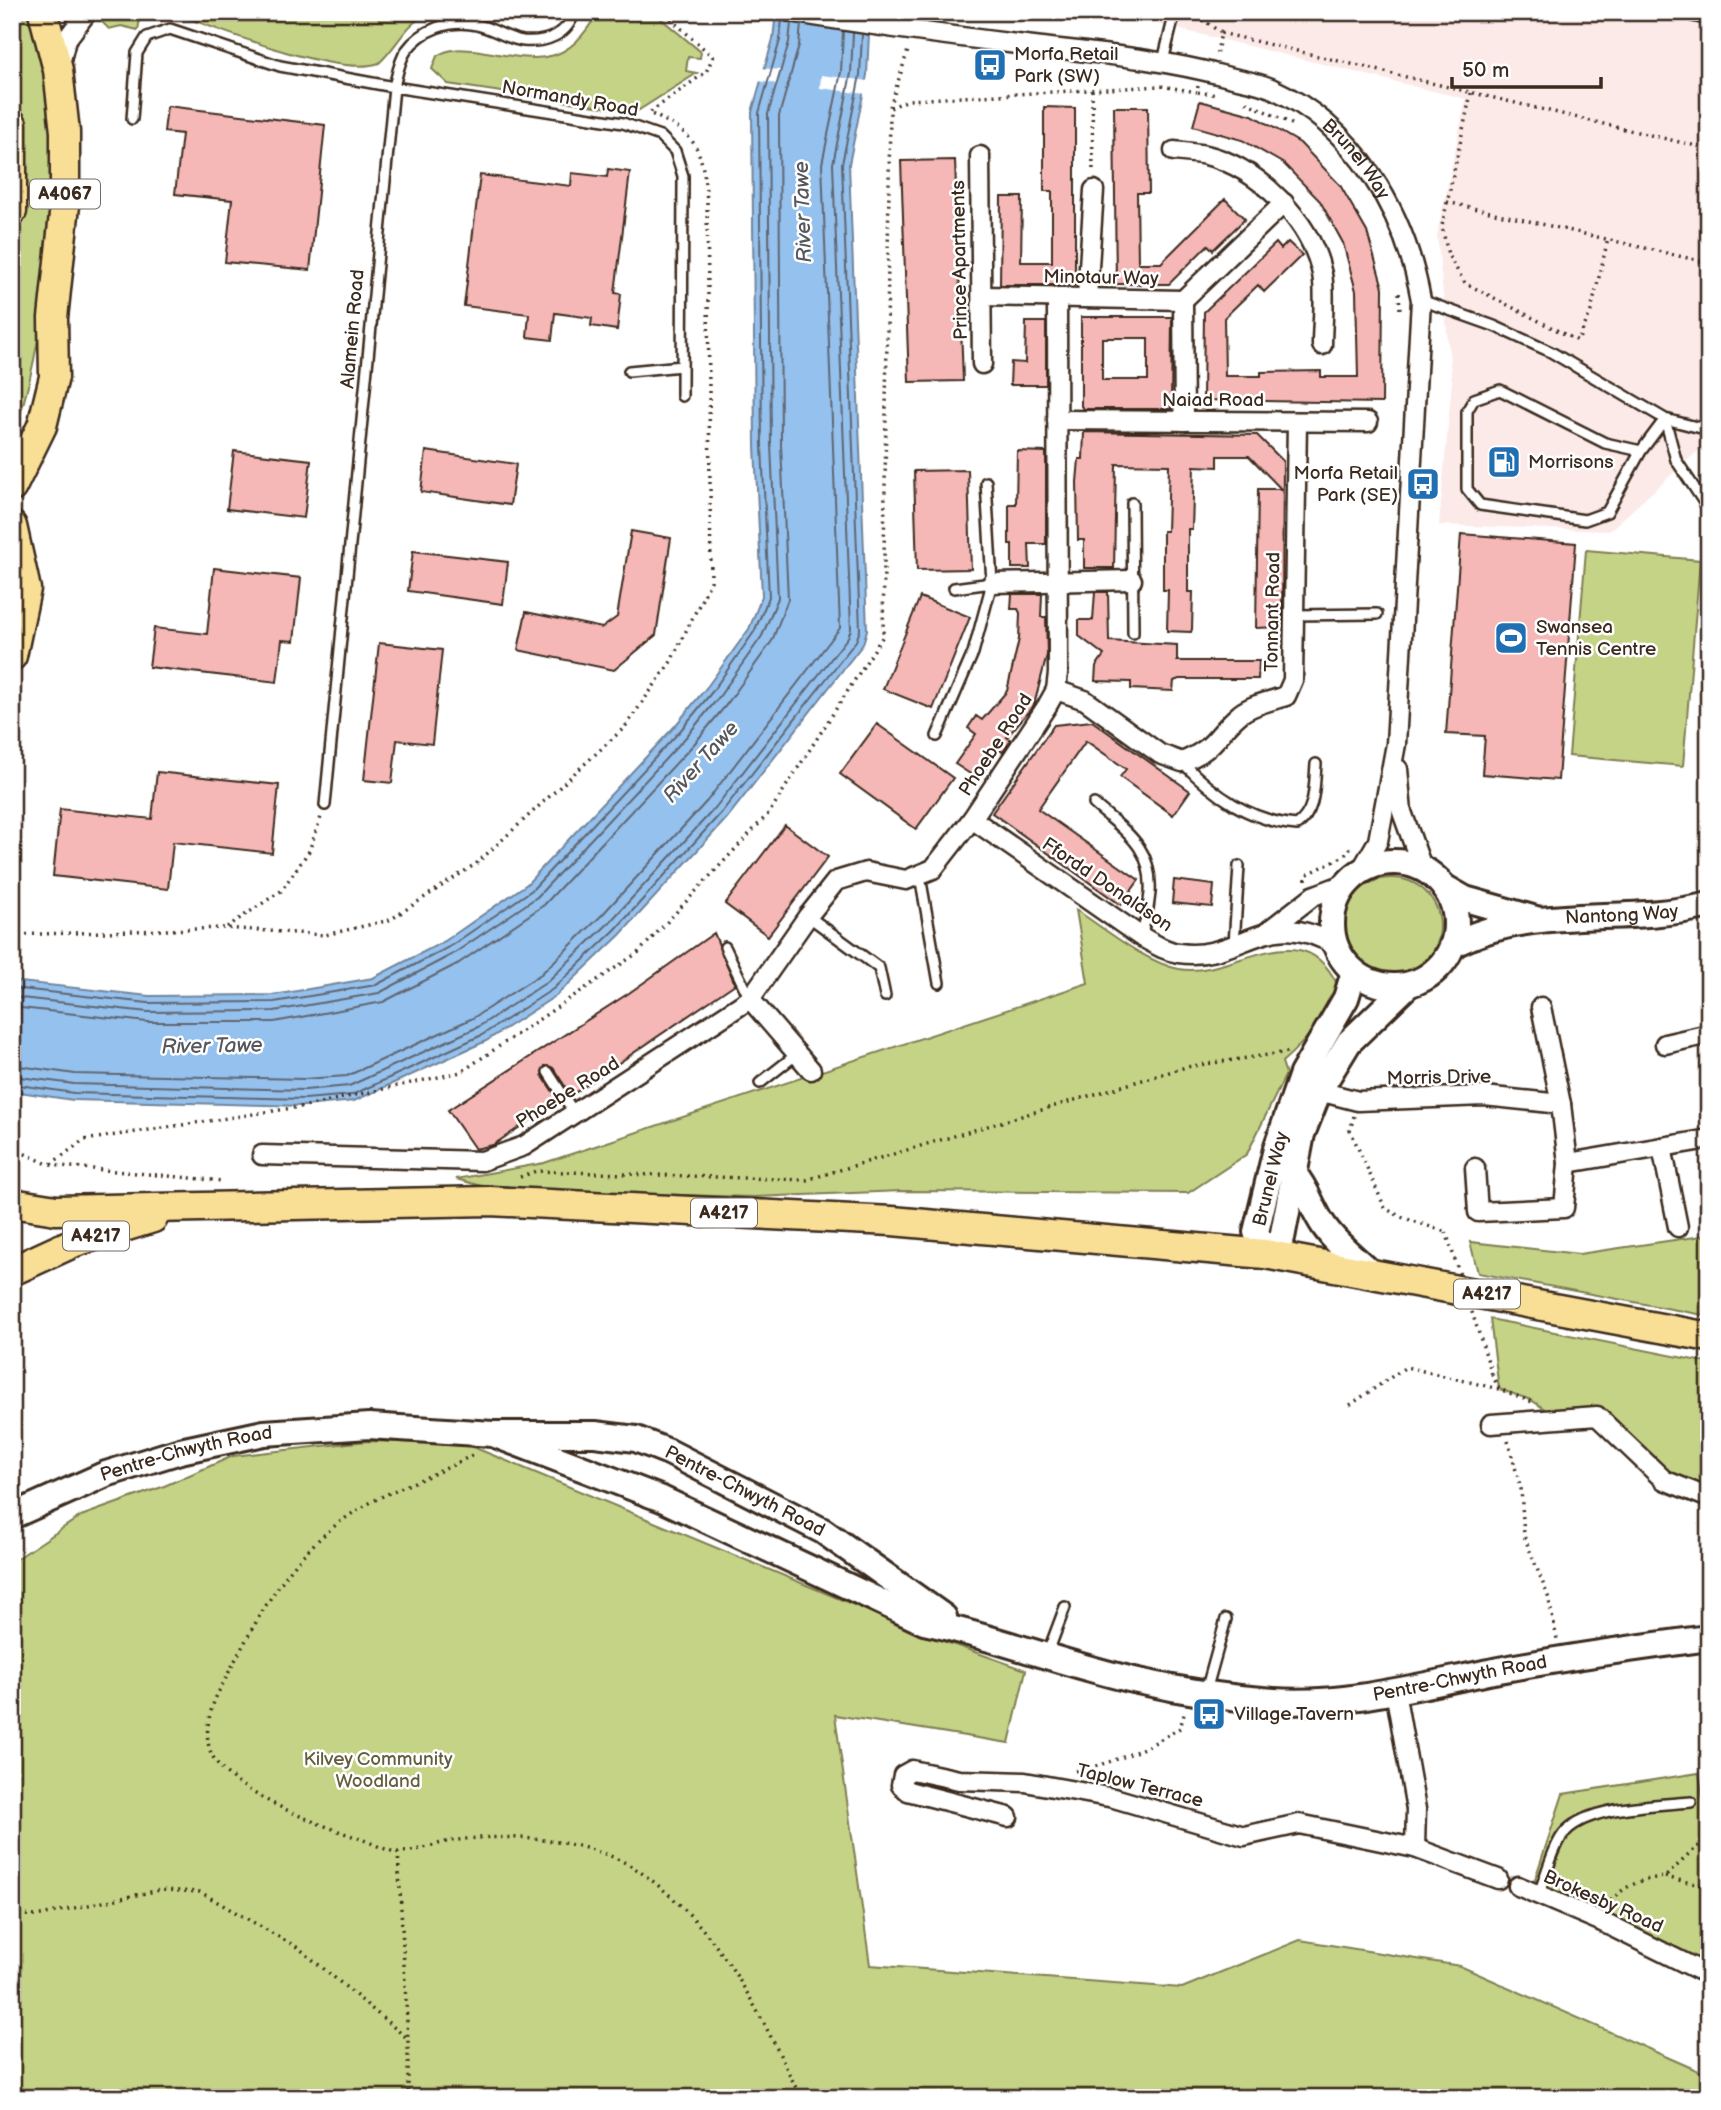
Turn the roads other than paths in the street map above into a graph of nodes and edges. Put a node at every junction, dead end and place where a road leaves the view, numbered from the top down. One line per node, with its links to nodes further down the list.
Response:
1 (43, 12): 9 (main road, A4067)
2 (87, 12): 9 (street)
3 (574, 12): 10 (lane, Alamein Road)
4 (790, 12): 8 (street, Brunel Way)
5 (1175, 12): 8 (lane)
6 (1676, 12): 7 (lane)
7 (1709, 20)
8 (1164, 61): 22 (street, Brunel Way)
9 (58, 70): 23 (main road, A4067)
10 (394, 87): 11 (lane, Normandy Road); 26 (lane, Normandy Road); 56 (lane, Alamein Road)
11 (132, 119)
12 (12, 124): 17 (main road, A4067)
13 (1174, 151): 16 (street)
14 (980, 156): 18 (street, Prince Apartments)
15 (1094, 190): 20 (street)
16 (1284, 204): 21 (street); 24 (street)
17 (12, 212)
18 (982, 296): 19 (street, Minotaur Way); 25 (street, Prince Apartments)
19 (1057, 298): 20 (street, Minotaur Way); 30 (street, Phoebe Road)
20 (1087, 298): 21 (street, Minotaur Way)
21 (1183, 300): 31 (street, Minotaur Way)
22 (1421, 300): 29 (lane); 52 (street, Brunel Way)
23 (53, 318): 36 (main road, A4067); 38 (main road, A4067)
24 (1322, 345)
25 (982, 364)
26 (682, 366): 27 (lane); 28 (lane, Normandy Road)
27 (629, 371)
28 (682, 396)
29 (1665, 419): 34 (lane); 35 (lane); 40 (lane)
30 (1057, 420): 31 (street, Naiad Road); 42 (street, Phoebe Road)
31 (1184, 421): 32 (street, Naiad Road)
32 (1297, 422): 33 (street, Naiad Road); 47 (street, Tonnant Road)
33 (1368, 422)
34 (1709, 430)
35 (1641, 451): 35 (lane)
36 (12, 453)
37 (986, 482): 44 (lane)
38 (12, 487)
39 (1132, 503): 43 (lane)
40 (1709, 510)
41 (12, 526): 49 (main road)
42 (1058, 580): 43 (street); 44 (street); 50 (street, Phoebe Road)
43 (1132, 580): 48 (lane)
44 (992, 583): 45 (lane); 51 (lane)
45 (954, 588)
46 (1377, 614): 47 (lane)
47 (1294, 615): 53 (street, Tonnant Road)
48 (1133, 633)
49 (12, 656)
50 (1056, 690): 53 (street); 57 (street, Phoebe Road)
51 (937, 736)
52 (1395, 744): 59 (street, Brunel Way); 61 (street, Brunel Way)
53 (1182, 762): 54 (lane)
54 (1316, 764)
55 (1094, 804): 67 (lane)
56 (325, 805)
57 (972, 819): 60 (street, Phoebe Road); 67 (street, Ffordd Donaldson)
58 (1239, 866): 68 (lane)
59 (1423, 870): 61 (main road); 62 (main road)
60 (920, 876): 64 (street, Phoebe Road); 73 (lane)
61 (1354, 877): 66 (street, Ffordd Donaldson); 70 (main road)
62 (1444, 887): 65 (main road, Nantong Way); 69 (main road)
63 (1709, 905): 65 (main road, Nantong Way)
64 (807, 916): 75 (lane); 76 (street, Phoebe Road)
65 (1536, 919): 69 (main road, Nantong Way)
66 (1268, 931): 68 (street, Ffordd Donaldson); 70 (street, Ffordd Donaldson)
67 (1140, 936): 68 (street, Ffordd Donaldson)
68 (1234, 944)
69 (1453, 945): 74 (main road)
70 (1336, 946): 72 (main road)
71 (725, 947): 76 (lane)
72 (1354, 972): 74 (main road); 96 (main road, Brunel Way)
73 (939, 983)
74 (1408, 985): 84 (main road, Brunel Way)
75 (885, 996)
76 (750, 999): 80 (street); 86 (street, Phoebe Road)
77 (1541, 1007): 85 (street)
78 (1709, 1034): 79 (street)
79 (1665, 1044)
80 (797, 1054): 81 (street); 83 (lane)
81 (811, 1070)
82 (548, 1072): 86 (lane)
83 (760, 1083)
84 (1319, 1091): 85 (street, Morris Drive); 92 (main road, Brunel Way)
85 (1561, 1104): 90 (street)
86 (575, 1114): 89 (street, Phoebe Road)
87 (1709, 1139): 88 (street)
88 (1662, 1147): 90 (street); 95 (street)
89 (262, 1155)
90 (1569, 1163): 91 (street)
91 (1475, 1168)
92 (1294, 1174): 96 (main road, Brunel Way); 98 (main road)
93 (12, 1203): 94 (main road, A4217)
94 (182, 1209): 96 (main road, A4217); 97 (main road, A4217)
95 (1678, 1227)
96 (1265, 1254): 98 (main road, A4217)
97 (12, 1271)
98 (1371, 1273): 99 (main road, A4217)
99 (1709, 1337)
100 (1497, 1423): 102 (street)
101 (493, 1434): 103 (main road, Pentre-Chwyth Road); 106 (main road, Pentre-Chwyth Road); 106 (main road, Pentre-Chwyth Road)
102 (1709, 1498)
103 (12, 1516)
104 (1065, 1607): 108 (lane)
105 (1226, 1619): 109 (lane)
106 (966, 1631): 108 (main road, Pentre-Chwyth Road)
107 (1709, 1638): 110 (main road, Pentre-Chwyth Road)
108 (1046, 1656): 109 (main road, Pentre-Chwyth Road)
109 (1196, 1691): 110 (main road, Pentre-Chwyth Road)
110 (1395, 1691): 113 (street)
111 (1691, 1802): 116 (lane)
112 (1008, 1817): 113 (street, Taplow Terrace)
113 (1415, 1848): 114 (street)
114 (1498, 1879)
115 (1518, 1886): 116 (street, Brokesby Road)
116 (1538, 1896): 117 (street, Brokesby Road)
117 (1709, 1975)

